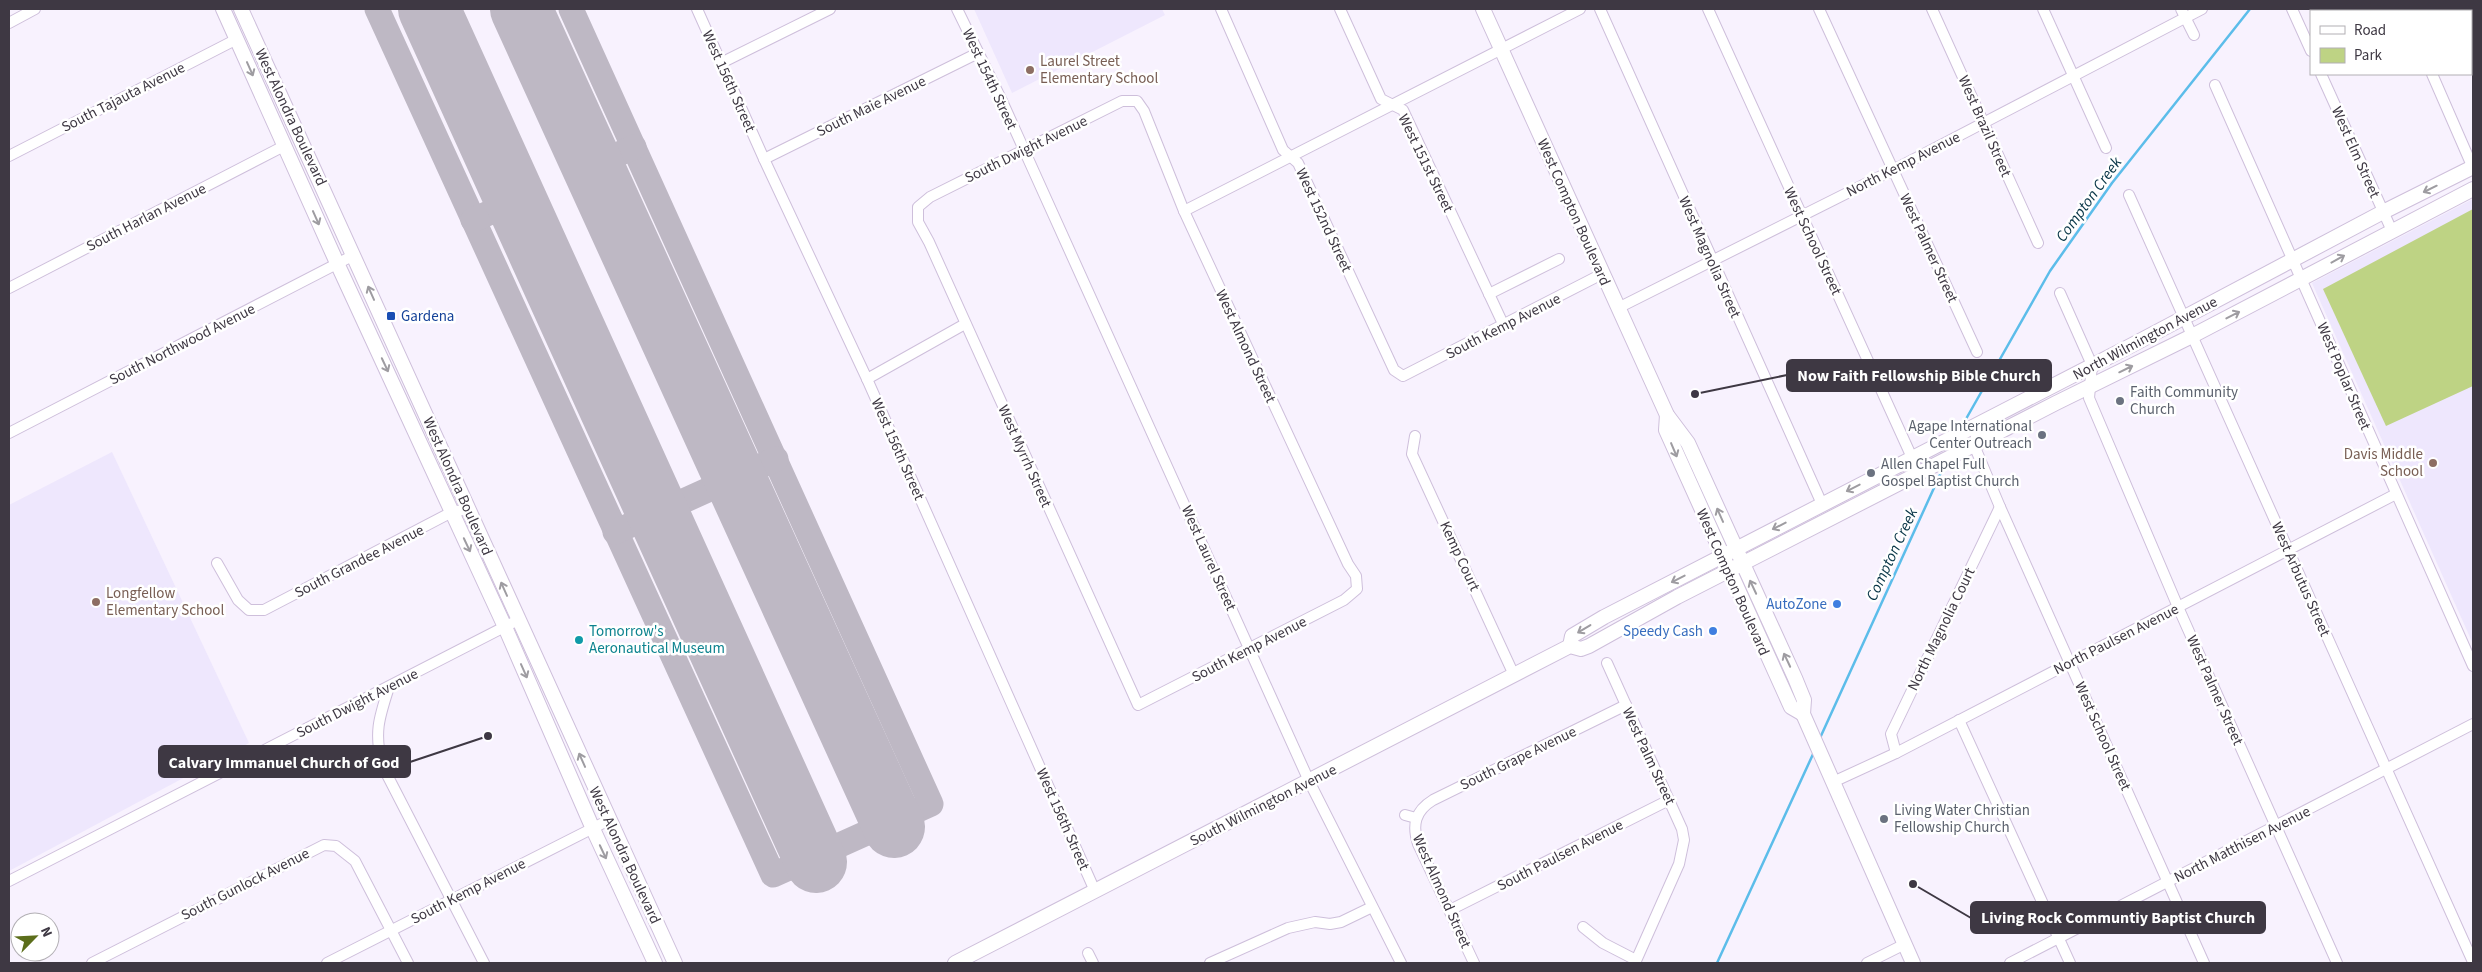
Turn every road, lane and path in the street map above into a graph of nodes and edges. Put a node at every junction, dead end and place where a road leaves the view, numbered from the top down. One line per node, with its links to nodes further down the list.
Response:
1 (35, 9): 19 (street)
2 (223, 9): 21 (main road, West Alondra Boulevard)
3 (241, 9): 49 (main road, West Alondra Boulevard)
4 (697, 9): 25 (street, West 156th Street)
5 (830, 9): 25 (street)
6 (957, 9): 24 (street, West 154th Street)
7 (1221, 9): 37 (street, West 152nd Street)
8 (1340, 9): 31 (street, West 151st Street)
9 (1483, 9): 23 (main road, West Compton Boulevard)
10 (1580, 9): 23 (street)
11 (1600, 9): 51 (street, West Magnolia Street)
12 (1708, 9): 46 (street, West School Street)
13 (1819, 9): 40 (street, West Palmer Street)
14 (1932, 9): 32 (street, West Brazil Street)
15 (2043, 9): 26 (street)
16 (2202, 9): 18 (street, North Kemp Avenue)
17 (2292, 9): 22 (street)
18 (2183, 13): 20 (street); 26 (street, North Kemp Avenue)
19 (9, 23)
20 (2194, 35)
21 (237, 38): 33 (main road, West Alondra Boulevard, one-way to 33); 36 (street, South Tajauta Avenue)
22 (2310, 49)
23 (1502, 50): 31 (street); 54 (main road, West Compton Boulevard)
24 (978, 53): 35 (street, West 154th Street); 38 (street, South Maie Avenue)
25 (721, 63): 38 (street, West 156th Street)
26 (2073, 74): 32 (street, North Kemp Avenue); 34 (street)
27 (2321, 75): 45 (street, West Elm Street)
28 (2432, 75): 39 (street)
29 (2215, 85): 52 (street, West Poplar Street)
30 (1137, 101): 35 (street, South Dwight Avenue); 44 (street, West Almond Street)
31 (1391, 104): 37 (street); 58 (street, West 151st Street)
32 (1983, 123): 40 (street, North Kemp Avenue); 48 (street, West Brazil Street)
33 (284, 146): 53 (main road, West Alondra Boulevard, one-way to 53); 56 (street, South Harlan Avenue)
34 (2106, 148)
35 (1024, 150): 43 (street, South Dwight Avenue); 92 (street, West Laurel Street)
36 (9, 156)
37 (1290, 157): 44 (street); 66 (street, West 152nd Street)
38 (764, 159): 67 (street, West 156th Street)
39 (2473, 167): 45 (main road, North Wilmington Avenue, one-way to 45)
40 (1893, 170): 46 (street, North Kemp Avenue); 64 (street, West Palmer Street)
41 (2473, 189): 47 (main road, North Wilmington Avenue)
42 (2129, 195): 60 (street, West Arbutus Street)
43 (918, 207): 61 (street, West Myrrh Street)
44 (1184, 211): 87 (street, West Almond Street)
45 (2383, 212): 47 (street, West Elm Street); 52 (main road, North Wilmington Avenue)
46 (1801, 216): 51 (street, North Kemp Avenue); 74 (street, West School Street)
47 (2392, 231): 55 (main road, North Wilmington Avenue, one-way to 47)
48 (2038, 243)
49 (354, 255): 53 (street, South Northwood Avenue); 79 (main road, West Alondra Boulevard, one-way to 49)
50 (1559, 259): 58 (street)
51 (1711, 260): 59 (street, North Kemp Avenue); 77 (street, West Magnolia Street)
52 (2294, 260): 55 (street, West Poplar Street); 60 (main road, North Wilmington Avenue)
53 (337, 263): 71 (street, South Northwood Avenue); 80 (main road, West Alondra Boulevard, one-way to 80)
54 (1602, 274): 59 (main road, West Compton Boulevard); 62 (street, South Kemp Avenue)
55 (2302, 279): 63 (main road, North Wilmington Avenue, one-way to 55); 76 (street, West Poplar Street)
56 (9, 288)
57 (2060, 293): 65 (street)
58 (1488, 294): 62 (street, West 151st Street)
59 (1618, 308): 69 (main road, West Compton Boulevard)
60 (2184, 317): 63 (street, West Arbutus Street); 65 (main road, North Wilmington Avenue)
61 (965, 324): 67 (street); 98 (street, West Myrrh Street)
62 (1504, 326): 66 (street, South Kemp Avenue)
63 (2192, 336): 68 (main road, North Wilmington Avenue, one-way to 63); 82 (street, West Arbutus Street)
64 (1977, 352)
65 (2092, 365): 68 (street); 70 (main road, North Wilmington Avenue)
66 (1403, 376)
67 (866, 379): 115 (street, West 156th Street)
68 (2089, 387): 73 (main road, North Wilmington Avenue); 88 (street, West Palmer Street)
69 (1667, 415): 81 (main road, West Compton Boulevard, one-way to 69); 83 (main road, West Compton Boulevard, one-way to 83)
70 (1979, 424): 73 (street); 74 (main road, North Wilmington Avenue)
71 (9, 433)
72 (1415, 436): 96 (street, Kemp Court)
73 (1974, 445): 75 (main road, North Wilmington Avenue); 78 (street, West School Street)
74 (1912, 457): 75 (street, West School Street); 77 (main road, North Wilmington Avenue, one-way to 77)
75 (1922, 471): 85 (main road, North Wilmington Avenue)
76 (2396, 494): 82 (street, North Paulsen Avenue); 95 (street, West Poplar Street)
77 (1822, 504): 81 (main road, North Wilmington Avenue, one-way to 81)
78 (2000, 507): 94 (street, West School Street); 103 (street, North Magnolia Court)
79 (468, 509): 80 (street, South Grandee Avenue); 89 (main road, West Alondra Boulevard, one-way to 79)
80 (452, 512): 84 (street, South Grandee Avenue); 90 (main road, West Alondra Boulevard, one-way to 90)
81 (1736, 549): 83 (main road, South Wilmington Avenue); 85 (main road, West Compton Boulevard)
82 (2288, 550): 88 (street, North Paulsen Avenue); 104 (street, West Arbutus Street)
83 (1721, 556): 86 (main road, West Compton Boulevard); 91 (main road, South Wilmington Avenue, one-way to 91)
84 (217, 563)
85 (1742, 564): 86 (main road, South Wilmington Avenue); 100 (main road, West Compton Boulevard, one-way to 85)
86 (1729, 572): 91 (main road, South Wilmington Avenue); 100 (main road, West Compton Boulevard)
87 (1357, 590): 92 (street, South Kemp Avenue)
88 (2178, 607): 94 (street, North Paulsen Avenue); 111 (street, West Palmer Street)
89 (518, 620): 90 (street, South Dwight Avenue); 110 (main road, West Alondra Boulevard, one-way to 89)
90 (505, 627): 97 (street, South Dwight Avenue); 112 (main road, West Alondra Boulevard, one-way to 112)
91 (1570, 646): 96 (main road, South Wilmington Avenue)
92 (1250, 649): 98 (street, South Kemp Avenue); 105 (street, West Laurel Street)
93 (1607, 663): 99 (street, West Palm Street)
94 (2070, 663): 101 (street, North Paulsen Avenue); 114 (street, West School Street)
95 (2473, 666)
96 (1514, 675): 105 (main road, South Wilmington Avenue)
97 (390, 686): 113 (street, South Dwight Avenue); 116 (street)
98 (1138, 705)
99 (1626, 705): 107 (street, West Palm Street); 109 (street, South Grape Avenue)
100 (1803, 714): 106 (main road, West Compton Boulevard)
101 (1959, 720): 103 (street, North Paulsen Avenue); 121 (street)
102 (2473, 724): 104 (street, North Matthisen Avenue)
103 (1896, 753): 106 (street, North Paulsen Avenue)
104 (2386, 769): 111 (street, North Matthisen Avenue); 125 (street, West Arbutus Street)
105 (1309, 781): 115 (main road, South Wilmington Avenue); 117 (street, West Laurel Street)
106 (1833, 782): 122 (main road, West Compton Boulevard)
107 (1669, 800): 118 (street, South Paulsen Avenue); 124 (street, West Palm Street)
108 (1405, 815): 109 (street)
109 (1416, 818): 118 (street, West Almond Street)
110 (609, 820): 112 (street, South Kemp Avenue); 131 (main road, West Alondra Boulevard)
111 (2276, 826): 114 (street, North Matthisen Avenue); 142 (street, West Palmer Street)
112 (593, 829): 116 (street, South Kemp Avenue); 130 (main road, West Alondra Boulevard, one-way to 130)
113 (9, 881)
114 (2167, 882): 121 (street, North Matthisen Avenue); 141 (street, West School Street)
115 (1095, 891): 132 (main road, South Wilmington Avenue)
116 (451, 900): 120 (street, South Kemp Avenue); 129 (street)
117 (1372, 907): 134 (street); 135 (street, West Laurel Street)
118 (1450, 910): 136 (street, West Almond Street)
119 (1582, 927): 124 (street)
120 (392, 930): 126 (street, South Gunlock Avenue); 127 (street, South Kemp Avenue); 128 (street, South Gunlock Avenue)
121 (2058, 938): 139 (street, North Matthisen Avenue); 140 (street)
122 (1905, 944): 137 (street); 138 (main road, West Compton Boulevard)
123 (1088, 953): 133 (street)
124 (1635, 962)
125 (2473, 962)
126 (92, 963)
127 (327, 963)
128 (408, 963)
129 (484, 963)
130 (655, 963)
131 (675, 963)
132 (955, 963)
133 (1093, 963)
134 (1210, 963)
135 (1401, 963)
136 (1474, 963)
137 (1867, 963)
138 (1913, 963)
139 (2010, 963)
140 (2070, 963)
141 (2204, 963)
142 (2337, 963)

